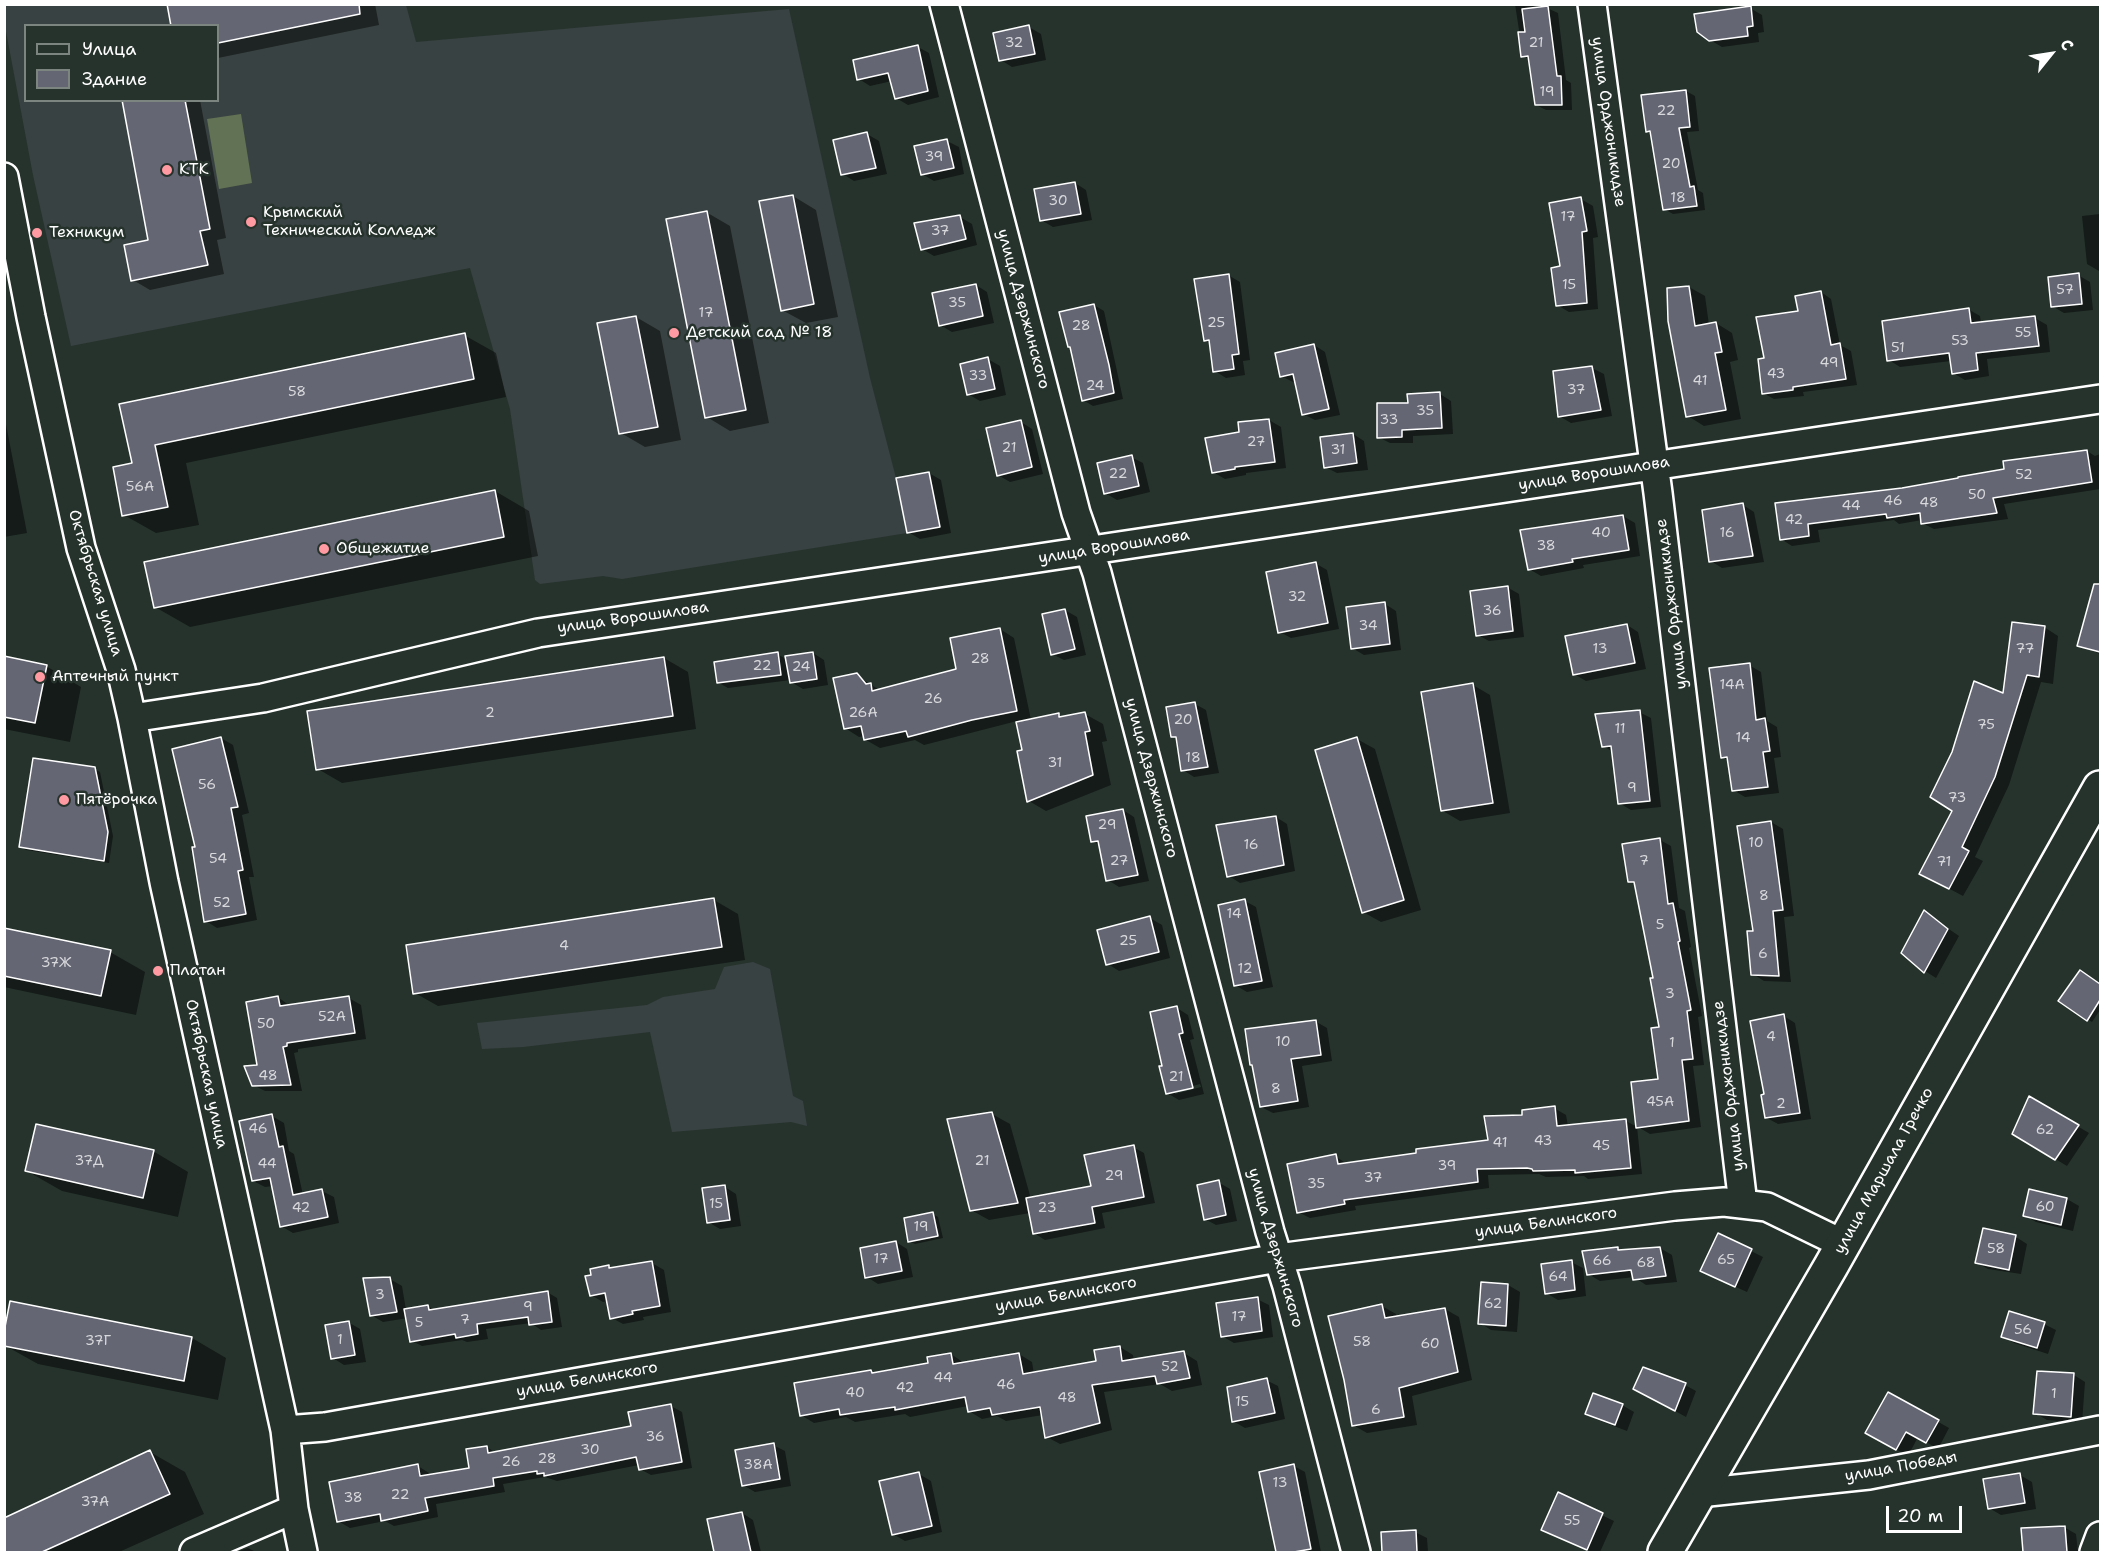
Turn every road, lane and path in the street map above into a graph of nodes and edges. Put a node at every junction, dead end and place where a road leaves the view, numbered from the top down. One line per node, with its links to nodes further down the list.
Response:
1 (944, 4): 6 (street, улица Дзержинского)
2 (1592, 4): 5 (street, улица Орджоникидзе)
3 (4, 177): 7 (street, Октябрьская улица)
4 (2100, 399): 5 (street, улица Ворошилова)
5 (1655, 465): 6 (street, улица Ворошилова); 9 (street, улица Орджоникидзе)
6 (1089, 551): 7 (street, улица Ворошилова); 11 (street, улица Дзержинского)
7 (132, 718): 12 (street, Октябрьская улица)
8 (2100, 788): 10 (main road, улица Маршала Гречко)
9 (1743, 1204): 10 (street, улица Белинского); 11 (street, улица Белинского)
10 (1843, 1244): 14 (main road, улица Маршала Гречко)
11 (1278, 1258): 12 (street, улица Белинского); 19 (street, улица Дзержинского)
12 (285, 1430): 15 (street, Октябрьская улица)
13 (2100, 1430): 14 (street, улица Победы)
14 (1699, 1493): 20 (main road, улица Маршала Гречко)
15 (294, 1509): 17 (street); 18 (street, Октябрьская улица)
16 (2100, 1536): 21 (street)
17 (194, 1552)
18 (303, 1552)
19 (1356, 1552)
20 (1665, 1552)
21 (2094, 1552)

